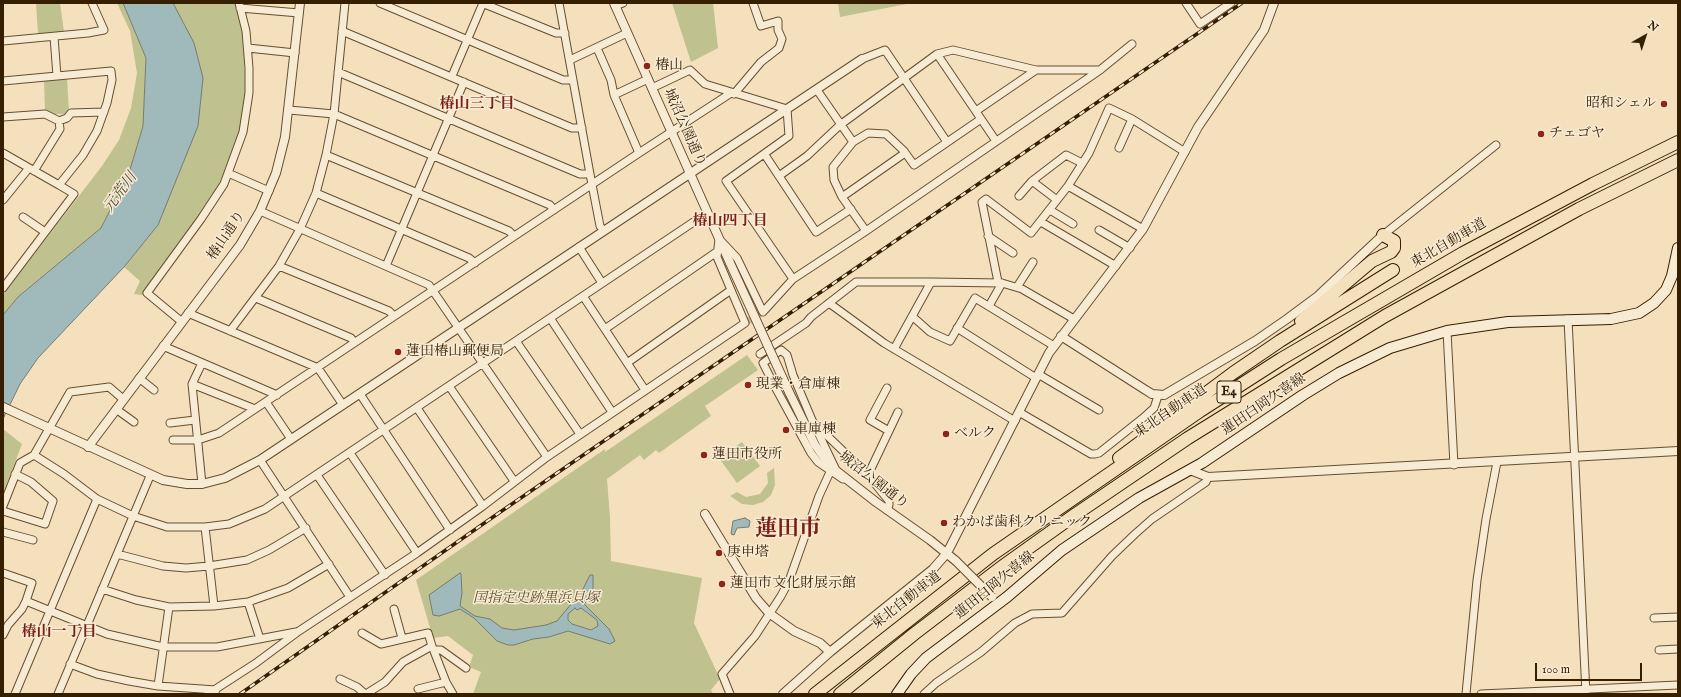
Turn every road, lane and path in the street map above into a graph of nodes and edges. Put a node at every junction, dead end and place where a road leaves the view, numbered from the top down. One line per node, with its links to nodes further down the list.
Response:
1 (92, 3): 17 (street)
2 (300, 3): 13 (street, 椿山通り)
3 (345, 3): 14 (street)
4 (380, 3): 18 (street)
5 (483, 3): 15 (street); 18 (street)
6 (560, 3): 15 (street)
7 (753, 3): 39 (street)
8 (1186, 3): 9 (street)
9 (1231, 3)
10 (1274, 3): 61 (street)
11 (617, 4): 16 (street, 城沼公園通り)
12 (240, 5): 13 (street); 21 (street)
13 (299, 13): 23 (street, 椿山通り)
14 (342, 31): 29 (street); 31 (street)
15 (565, 33): 26 (street)
16 (627, 33): 22 (street); 33 (street, 城沼公園通り)
17 (54, 37): 19 (street); 30 (street)
18 (467, 40): 31 (street); 34 (street)
19 (3, 41)
20 (1132, 44): 28 (street)
21 (248, 48): 23 (street); 71 (street)
22 (597, 48): 26 (street); 40 (street)
23 (295, 53): 42 (street, 椿山通り)
24 (937, 54): 27 (street); 32 (street); 43 (street)
25 (862, 59): 32 (street); 38 (street)
26 (570, 60): 34 (street)
27 (1036, 70): 28 (street); 43 (street)
28 (1100, 70): 54 (street)
29 (338, 72): 45 (street); 47 (street)
30 (57, 76): 35 (street); 44 (street)
31 (452, 76): 36 (street)
32 (905, 77): 51 (street); 56 (street)
33 (648, 79): 37 (street, 城沼公園通り); 40 (street)
34 (573, 80): 52 (street)
35 (3, 81)
36 (464, 82): 47 (street); 52 (street)
37 (652, 88): 39 (street); 53 (street, 城沼公園通り)
38 (817, 90): 41 (street); 51 (street)
39 (733, 94): 41 (street); 53 (street)
40 (614, 95): 60 (street)
41 (787, 109): 66 (street); 70 (street)
42 (289, 110): 45 (street); 78 (street, 椿山通り)
43 (976, 111): 48 (street)
44 (104, 112): 50 (street); 76 (street)
45 (334, 114): 64 (street); 65 (street)
46 (3, 117): 50 (street)
47 (448, 119): 65 (street); 72 (street)
48 (981, 119): 54 (street); 56 (street)
49 (1132, 119): 59 (street); 61 (street); 68 (street)
50 (58, 121): 69 (street)
51 (840, 125): 55 (street); 73 (street)
52 (582, 128): 72 (street)
53 (671, 132): 60 (street); 70 (street, 城沼公園通り)
54 (996, 141): 98 (street)
55 (853, 142): 63 (street); 81 (street)
56 (947, 142): 63 (street)
57 (1678, 142): 205 (highway, 東北自動車道 / E4)
58 (1496, 145): 100 (street)
59 (1119, 148)
60 (639, 152): 75 (street)
61 (1185, 152): 95 (street)
62 (3, 153): 69 (street)
63 (906, 153): 81 (street)
64 (326, 155): 79 (street); 80 (street)
65 (433, 155): 80 (street); 86 (street)
66 (765, 155): 73 (street); 116 (street)
67 (1678, 160): 267 (highway, E4)
68 (1082, 163): 74 (street); 77 (street)
69 (32, 170): 76 (street); 83 (street)
70 (690, 172): 89 (street, 城沼公園通り); 96 (street)
71 (228, 173): 78 (street); 134 (street)
72 (590, 174): 75 (street)
73 (779, 176): 85 (street)
74 (1032, 181): 82 (street); 84 (street)
75 (592, 184): 86 (street); 96 (street)
76 (59, 185): 99 (street)
77 (1068, 186): 84 (street); 95 (street)
78 (269, 191): 88 (street, 椿山通り)
79 (316, 193): 93 (street); 94 (street)
80 (417, 193): 94 (street); 101 (street)
81 (842, 196): 85 (street)
82 (1020, 196)
83 (3, 200)
84 (1057, 200): 87 (street)
85 (851, 209): 98 (street)
86 (554, 210): 101 (street)
87 (1050, 210): 91 (street); 92 (street)
88 (260, 211): 93 (street); 128 (street, 椿山通り)
89 (707, 213): 103 (street, 城沼公園通り); 119 (street)
90 (23, 217): 99 (street)
91 (1041, 222): 102 (street); 113 (street)
92 (1073, 224)
93 (300, 229): 111 (street); 112 (street)
94 (402, 229): 110 (street); 112 (street)
95 (1143, 229): 105 (street)
96 (603, 230): 104 (street)
97 (1099, 230): 105 (street)
98 (866, 231): 116 (street)
99 (45, 232): 115 (street)
100 (1383, 235): 142 (highway); 161 (street)
101 (514, 236): 110 (street)
102 (988, 236): 108 (street); 118 (street)
103 (719, 239): 107 (street); 116 (street); 197 (street, 城沼公園通り, bridge)
104 (579, 247): 119 (street); 135 (street)
105 (1130, 248): 113 (street)
106 (1678, 248): 133 (main road, 蓮田白岡久喜線)
107 (718, 251): 123 (street); 138 (street)
108 (1013, 253)
109 (1033, 262): 120 (street)
110 (475, 263): 122 (street)
111 (279, 266): 125 (street); 129 (street)
112 (386, 266): 122 (street)
113 (1116, 266): 132 (street)
114 (1393, 270): 142 (highway)
115 (6, 279): 121 (street)
116 (793, 279)
117 (931, 282): 118 (street); 126 (street); 130 (street)
118 (1000, 282): 120 (street); 127 (street)
119 (602, 283): 124 (street)
120 (1017, 287): 132 (street)
121 (3, 288)
122 (434, 290): 129 (street); 135 (street)
123 (731, 290): 150 (street); 158 (street)
124 (583, 296): 131 (street); 138 (street)
125 (256, 298): 137 (street); 143 (street)
126 (829, 303): 146 (street); 147 (street)
127 (989, 306): 136 (street); 145 (street)
128 (188, 313): 134 (street, 椿山通り); 137 (street)
129 (394, 316): 143 (street)
130 (912, 316): 136 (street); 146 (street)
131 (550, 318): 141 (street); 170 (street)
132 (1074, 319): 140 (street)
133 (1568, 320): 139 (main road, 蓮田白岡久喜線); 190 (street)
134 (182, 322): 144 (street, 椿山通り)
135 (459, 327): 149 (street); 159 (street)
136 (957, 328): 152 (street)
137 (230, 330): 151 (street)
138 (605, 330): 150 (street)
139 (1447, 330): 193 (street); 194 (main road, 蓮田白岡久喜線)
140 (1061, 336): 145 (street); 161 (street)
141 (516, 341): 149 (street); 181 (street)
142 (1280, 341): 205 (highway)
143 (354, 342): 151 (street)
144 (163, 346): 148 (street); 153 (street, 椿山通り)
145 (1054, 346): 152 (street)
146 (894, 349): 175 (street)
147 (760, 354)
148 (202, 363): 154 (street); 160 (street)
149 (484, 363): 155 (street); 189 (street)
150 (627, 363): 158 (street)
151 (318, 368): 160 (street); 164 (street)
152 (1037, 376): 169 (street); 172 (street)
153 (139, 378): 157 (street); 162 (street, 椿山通り)
154 (192, 384): 168 (street); 173 (street)
155 (450, 386): 166 (street); 202 (street)
156 (887, 388): 180 (street)
157 (154, 390)
158 (645, 390): 170 (street)
159 (360, 394): 164 (street); 179 (street)
160 (277, 395): 163 (street)
161 (1158, 396): 172 (street)
162 (123, 399): 167 (street, 椿山通り); 178 (street)
163 (266, 402): 168 (street); 182 (street)
164 (343, 404): 182 (street)
165 (3, 407): 178 (street)
166 (417, 408): 179 (street); 209 (street)
167 (116, 409): 176 (street); 185 (street, 椿山通り)
168 (255, 409): 184 (street)
169 (1099, 410)
170 (612, 412): 181 (street)
171 (898, 412): 180 (street)
172 (1019, 412): 175 (street)
173 (196, 420): 177 (street); 184 (street)
174 (812, 420): 195 (street); 197 (street); 199 (street)
175 (1015, 421): 220 (street)
176 (134, 422)
177 (170, 423)
178 (50, 429): 185 (street); 188 (street)
179 (384, 430): 187 (street); 216 (street)
180 (889, 431): 199 (street)
181 (580, 434): 189 (street)
182 (291, 439): 191 (street)
183 (173, 440): 184 (street)
184 (198, 440): 203 (street)
185 (88, 447): 200 (street)
186 (1678, 451): 190 (street)
187 (350, 453): 198 (street); 219 (street)
188 (34, 455): 196 (street); 207 (street)
189 (547, 457): 202 (street)
190 (1576, 457): 192 (street); 257 (street)
191 (260, 460): 203 (street); 206 (street)
192 (1497, 462): 193 (street); 270 (street)
193 (1454, 465): 201 (street)
194 (1190, 470): 201 (street); 229 (main road, 蓮田白岡久喜線)
195 (830, 472): 204 (street); 235 (street)
196 (15, 474): 208 (street); 211 (street)
197 (838, 474): 204 (street, 城沼公園通り)
198 (317, 475): 206 (street); 225 (street)
199 (868, 475): 210 (street)
200 (150, 476): 203 (street); 213 (street)
201 (1208, 477): 269 (street)
202 (514, 481): 209 (street)
203 (202, 484)
204 (853, 485): 210 (street, 城沼公園通り)
205 (1074, 496): 266 (highway, 東北自動車道 / E4)
206 (284, 497): 214 (street); 215 (street)
207 (97, 499): 213 (street); 234 (street)
208 (3, 506)
209 (483, 506): 216 (street)
210 (887, 510): 220 (street, 城沼公園通り)
211 (3, 511)
212 (705, 514): 235 (street)
213 (134, 516): 214 (street); 221 (street)
214 (205, 527): 223 (street)
215 (306, 528): 222 (street); 223 (street)
216 (450, 530): 219 (street)
217 (3, 532): 218 (street)
218 (33, 540)
219 (417, 553): 225 (street)
220 (947, 553): 229 (street, 城沼公園通り, bridge); 248 (street)
221 (117, 554): 223 (street); 226 (street)
222 (329, 564): 227 (street); 230 (street)
223 (209, 566): 231 (street)
224 (3, 573): 228 (street)
225 (385, 575): 227 (street)
226 (102, 589): 232 (street); 238 (street)
227 (350, 597): 239 (street)
228 (26, 601): 234 (street); 241 (street)
229 (995, 601): 268 (main road, 蓮田白岡久喜線)
230 (248, 602): 231 (street); 243 (street)
231 (214, 606): 232 (street)
232 (169, 607): 244 (street)
233 (394, 609): 242 (street)
234 (49, 610): 238 (street); 259 (street)
235 (769, 613): 248 (street); 264 (street)
236 (1678, 617): 237 (street)
237 (1654, 618)
238 (87, 626): 244 (street); 249 (street)
239 (299, 631): 243 (street); 256 (street)
240 (362, 633): 242 (street)
241 (3, 635)
242 (402, 638): 245 (street)
243 (260, 639): 244 (street)
244 (163, 647): 254 (street)
245 (433, 648): 250 (street); 252 (street); 262 (street)
246 (1678, 649): 247 (street)
247 (1660, 650)
248 (830, 652): 265 (street)
249 (70, 664): 254 (street); 260 (street)
250 (466, 668)
251 (340, 679): 262 (street)
252 (446, 682): 255 (street); 263 (street)
253 (1678, 684): 257 (street)
254 (158, 686): 256 (street)
255 (418, 689)
256 (216, 690): 261 (street)
257 (1586, 692): 258 (street)
258 (1533, 693): 272 (street)
259 (15, 694)
260 (58, 694)
261 (208, 694)
262 (365, 694)
263 (453, 694)
264 (730, 694)
265 (783, 694)
266 (814, 694)
267 (840, 694)
268 (897, 694)
269 (924, 694)
270 (1466, 694)
271 (1481, 694): 272 (street)
272 (1494, 694)

